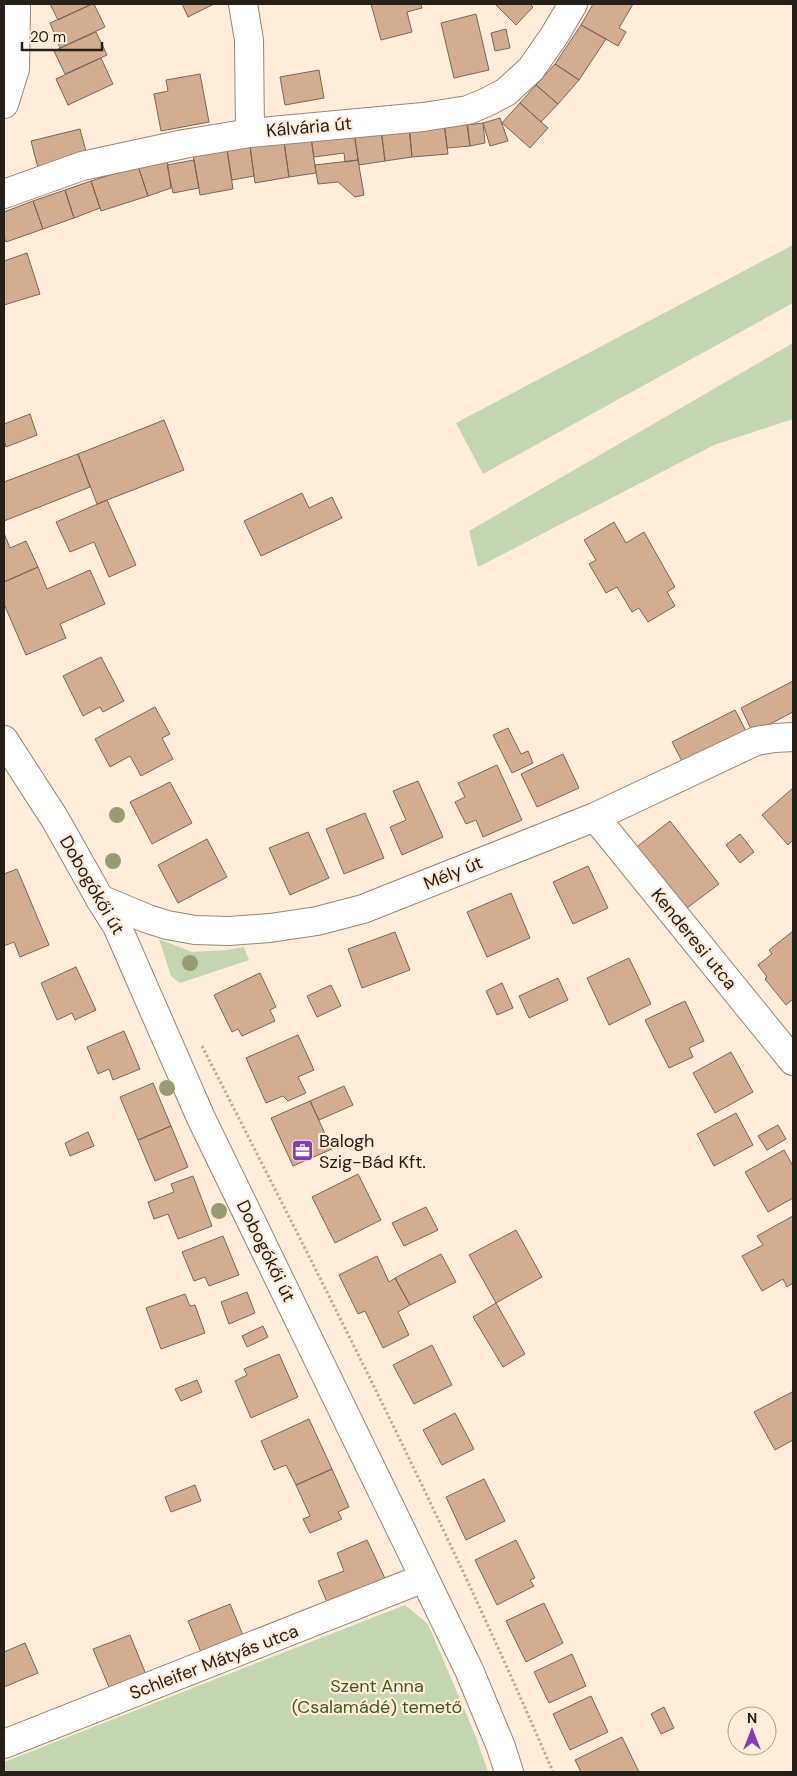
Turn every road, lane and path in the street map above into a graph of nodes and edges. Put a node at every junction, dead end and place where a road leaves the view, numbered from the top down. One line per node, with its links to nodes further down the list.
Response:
1 (15, 4): 4 (street)
2 (244, 4): 5 (street)
3 (573, 4): 5 (street, Kálvária út)
4 (4, 104)
5 (250, 133): 6 (street, Kálvária út)
6 (4, 194)
7 (793, 737): 9 (street, Mély út)
8 (7, 752): 10 (street, Dobogókői út)
9 (595, 816): 10 (street, Mély út); 12 (street, Kenderesi utca)
10 (100, 899): 13 (street, Dobogókői út)
11 (199, 1040): 16 (path)
12 (793, 1061)
13 (424, 1578): 14 (street, Schleifer Mátyás utca); 15 (street, Dobogókői út)
14 (4, 1744)
15 (509, 1772)
16 (553, 1772)

